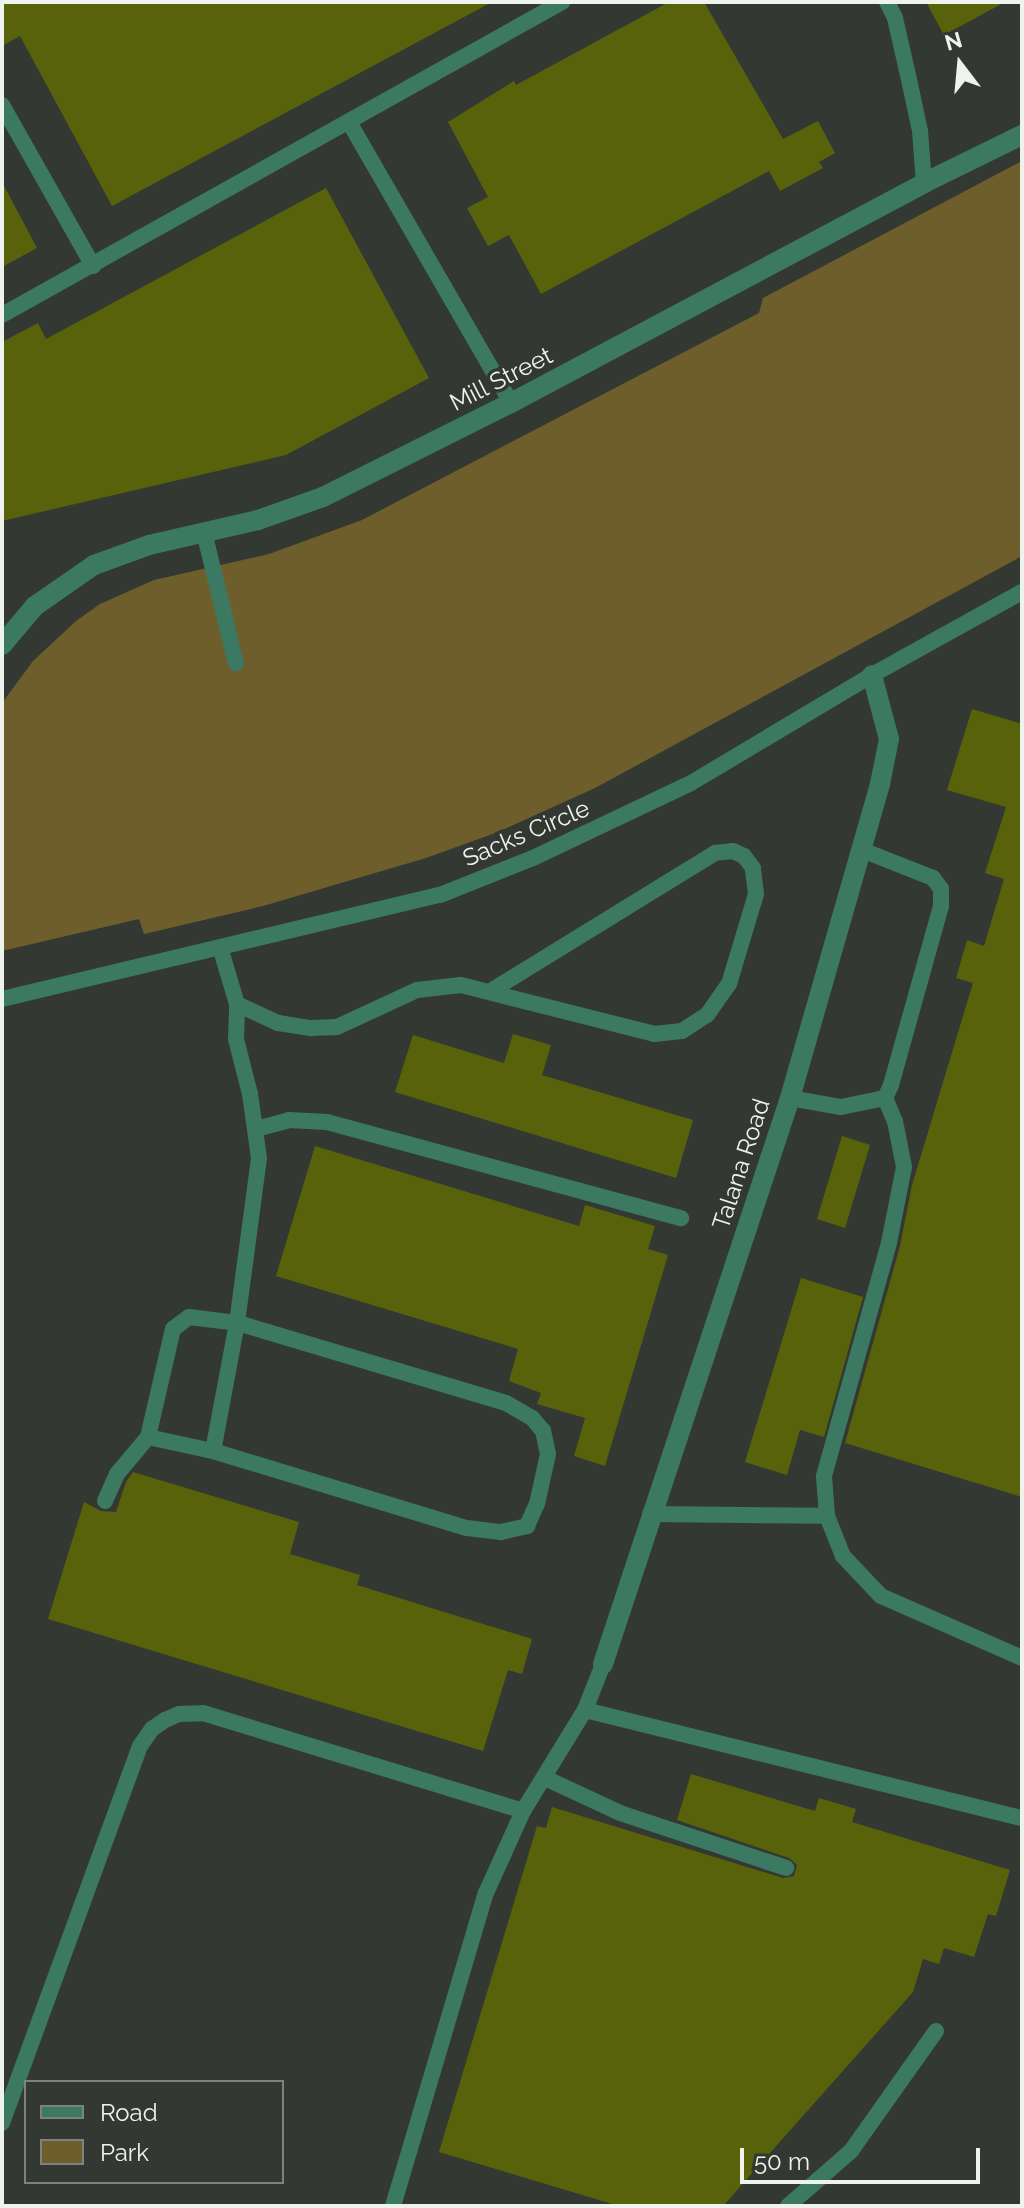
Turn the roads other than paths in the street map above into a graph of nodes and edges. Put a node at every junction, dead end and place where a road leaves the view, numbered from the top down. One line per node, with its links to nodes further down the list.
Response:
1 (562, 2): 4 (lane)
2 (887, 2): 6 (lane)
3 (2, 105): 7 (lane)
4 (349, 122): 7 (lane); 9 (lane)
5 (1022, 135): 6 (street, Mill Street)
6 (924, 183): 9 (street, Mill Street)
7 (93, 266): 8 (lane)
8 (2, 315)
9 (511, 403): 10 (street, Mill Street)
10 (204, 532): 12 (street, Mill Street); 13 (lane)
11 (1022, 592): 14 (lane, Sacks Circle)
12 (2, 645)
13 (236, 663)
14 (872, 675): 15 (street, Talana Road); 16 (lane, Sacks Circle)
15 (862, 850): 20 (street, Talana Road); 21 (lane)
16 (220, 947): 18 (lane, Sacks Circle); 19 (lane)
17 (492, 990): 17 (lane); 19 (lane)
18 (2, 999)
19 (237, 1004): 22 (lane)
20 (790, 1098): 21 (lane); 28 (street, Talana Road)
21 (885, 1098): 29 (lane)
22 (256, 1129): 23 (lane); 24 (lane)
23 (681, 1218)
24 (237, 1323): 25 (lane); 26 (lane); 26 (lane)
25 (148, 1437): 26 (lane); 27 (lane)
26 (213, 1451)
27 (105, 1501)
28 (650, 1514): 29 (lane); 31 (street, Talana Road)
29 (827, 1516): 30 (lane)
30 (1022, 1658)
31 (603, 1664): 32 (lane)
32 (585, 1710): 33 (lane); 35 (lane)
33 (545, 1778): 34 (lane); 36 (lane)
34 (523, 1811): 38 (lane); 39 (lane)
35 (1022, 1818)
36 (786, 1868)
37 (936, 2031): 40 (lane)
38 (2, 2123)
39 (393, 2206)
40 (788, 2206)

